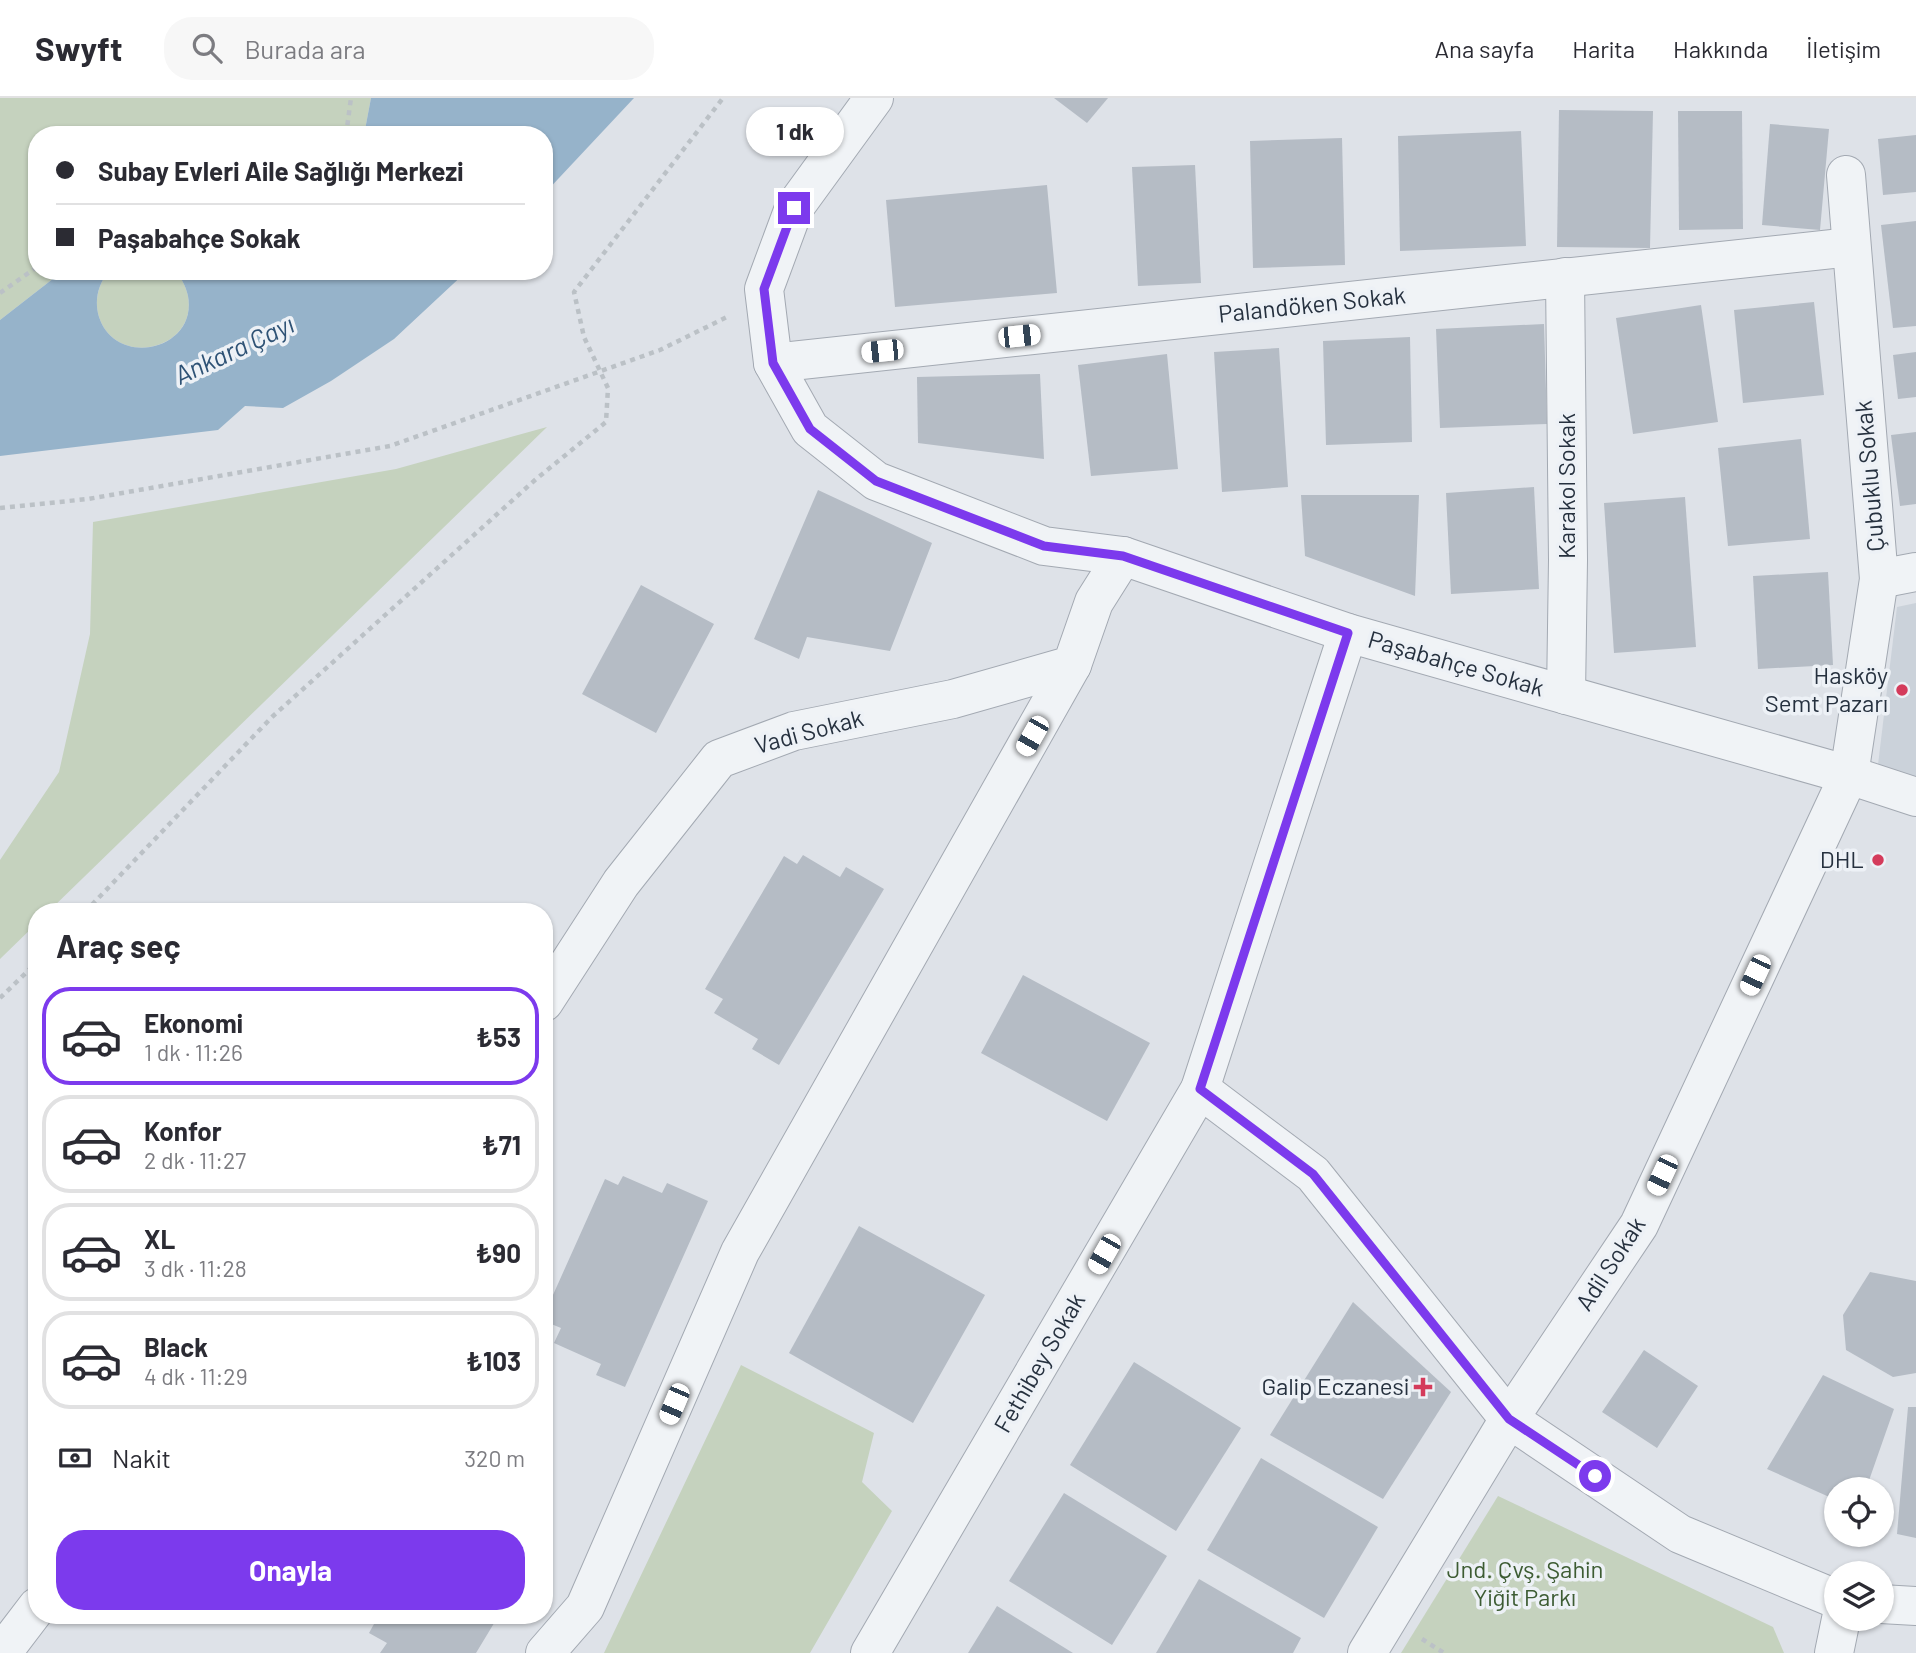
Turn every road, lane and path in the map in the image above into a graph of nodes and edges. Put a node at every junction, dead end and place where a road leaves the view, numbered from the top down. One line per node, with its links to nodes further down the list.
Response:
1 (351, 98): 4 (path)
2 (723, 98): 12 (path)
3 (874, 98): 10 (street, Paşabahçe Sokak)
4 (347, 126)
5 (1846, 174): 6 (street, Çubuklu Sokak)
6 (1851, 247): 8 (street, Palandöken Sokak); 16 (street, Çubuklu Sokak)
7 (28, 273): 9 (path)
8 (1565, 277): 11 (street, Palandöken Sokak); 19 (street, Karakol Sokak)
9 (0, 293)
10 (766, 304): 11 (street, Paşabahçe Sokak); 12 (path)
11 (773, 363): 14 (street, Paşabahçe Sokak)
12 (600, 371): 13 (path); 22 (path)
13 (0, 508)
14 (1123, 556): 17 (street, Paşabahçe Sokak); 18 (street)
15 (1916, 572): 16 (street)
16 (1879, 579): 20 (street, Çubuklu Sokak)
17 (1348, 633): 19 (street, Paşabahçe Sokak); 26 (street, Fethibey Sokak)
18 (1072, 665): 24 (street, Vadi Sokak); 34 (street)
19 (1566, 695): 20 (street, Paşabahçe Sokak)
20 (1849, 775): 21 (street, Paşabahçe Sokak); 27 (street, Adil Sokak)
21 (1916, 797)
22 (94, 903)
23 (28, 971): 25 (path)
24 (553, 988)
25 (0, 998)
26 (1200, 1089): 27 (street); 35 (street, Fethibey Sokak)
27 (1509, 1419): 28 (street); 36 (street, Adil Sokak)
28 (1824, 1594)
29 (1894, 1605): 30 (street)
30 (1916, 1606)
31 (28, 1619): 33 (street)
32 (1838, 1631): 37 (street)
33 (2, 1653)
34 (545, 1653)
35 (870, 1653)
36 (1367, 1653)
37 (1833, 1653)

